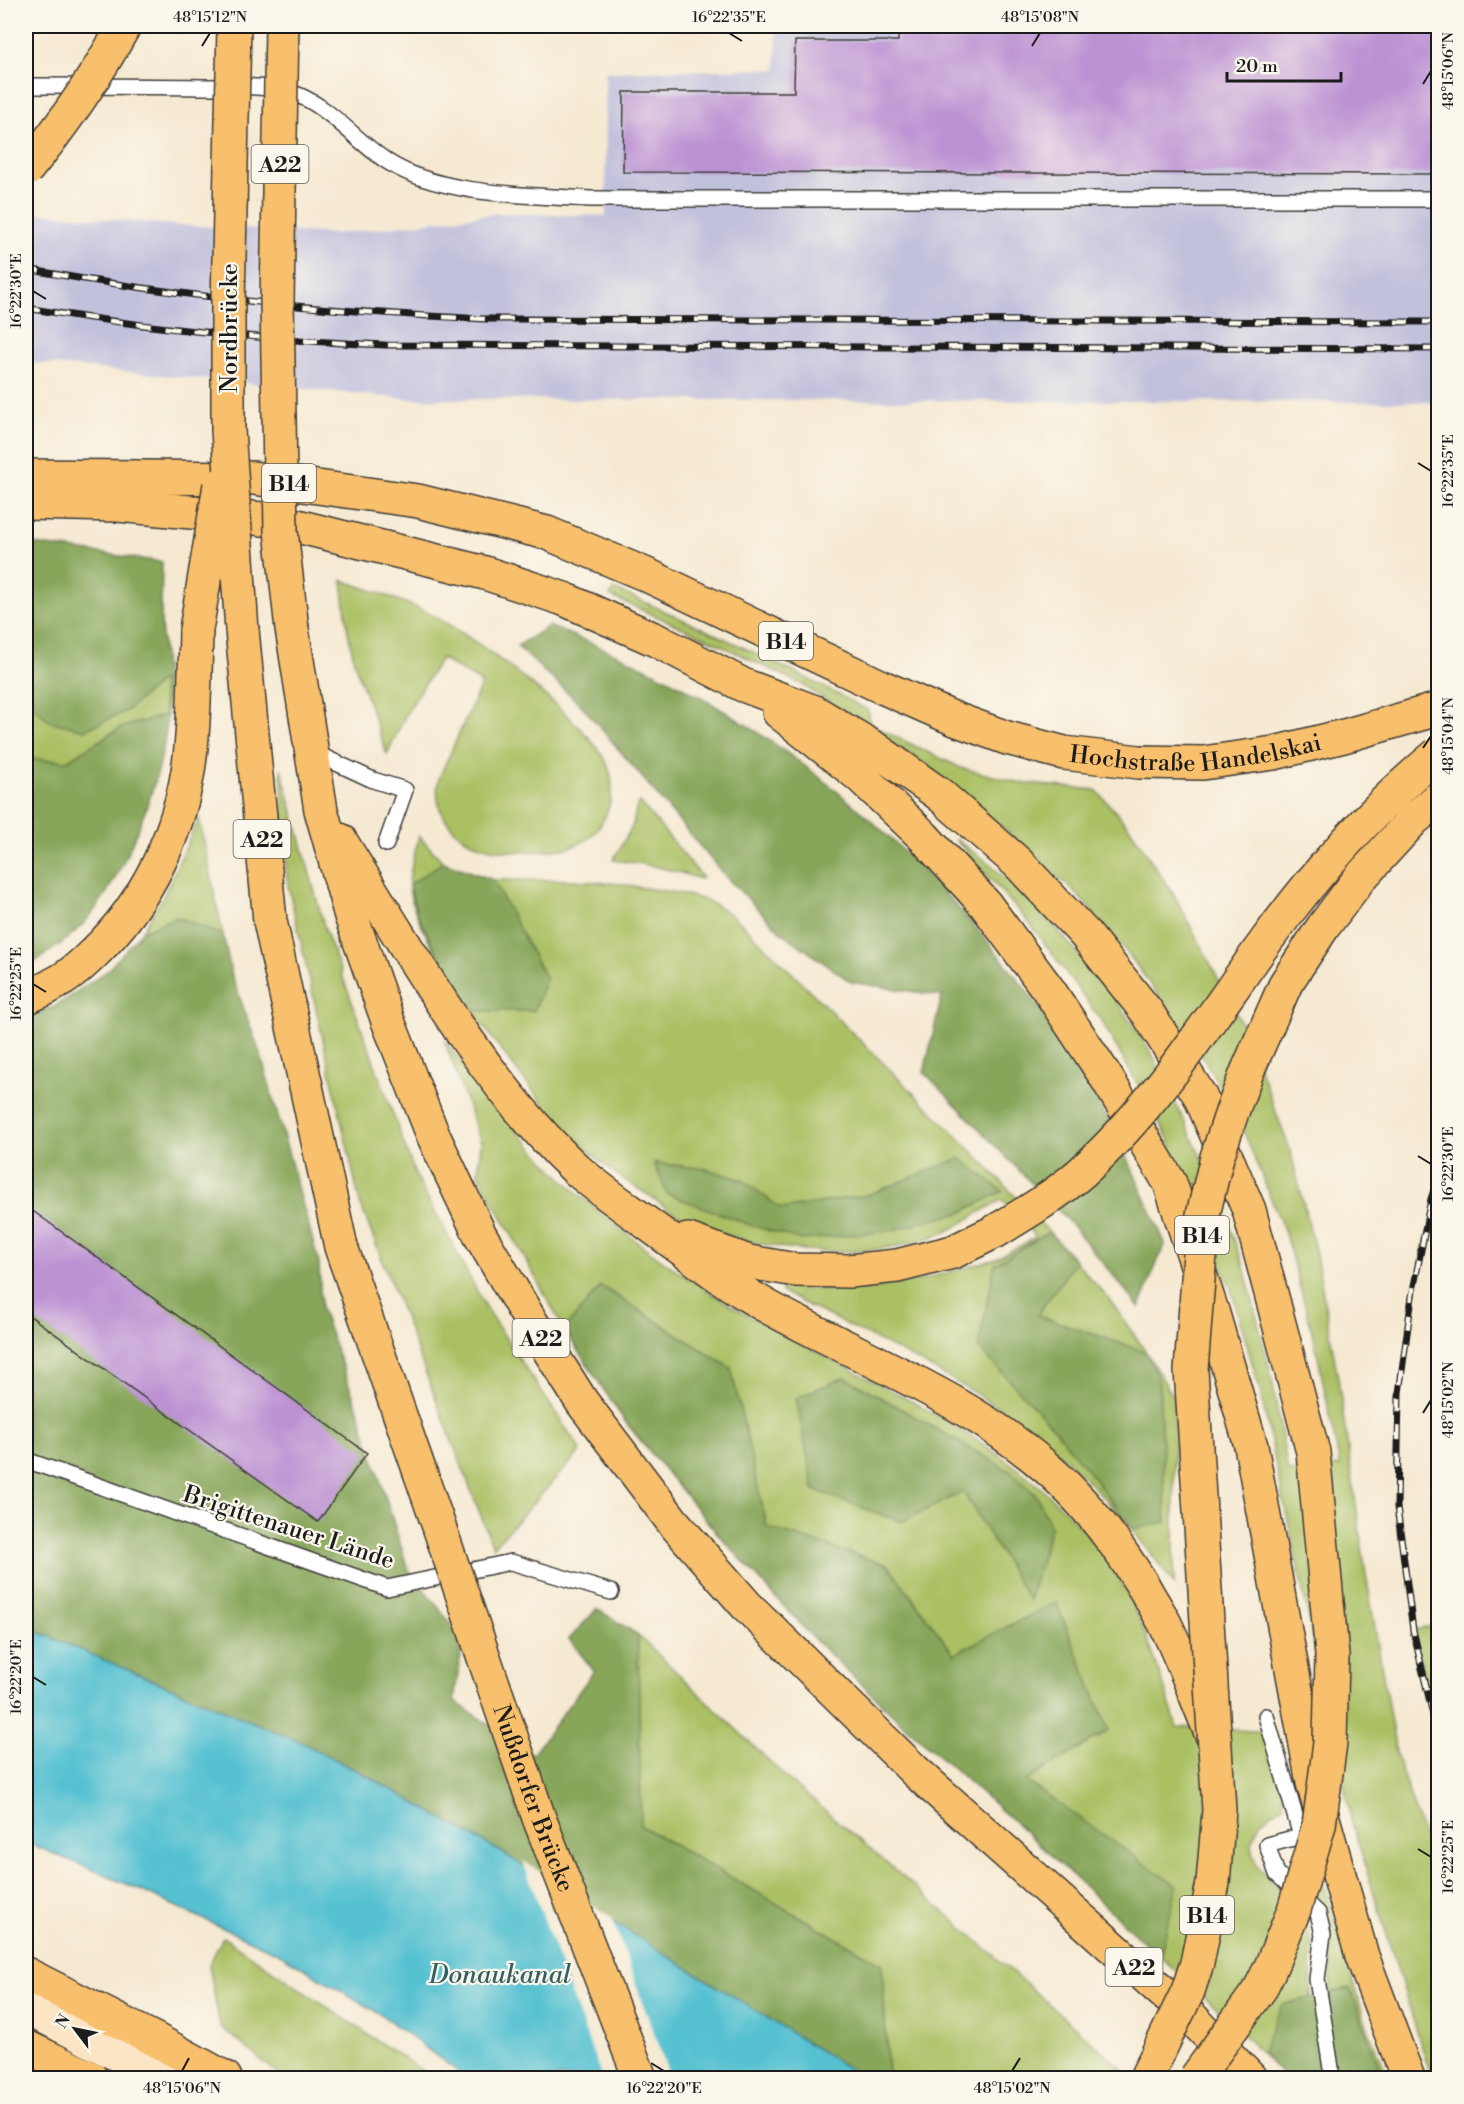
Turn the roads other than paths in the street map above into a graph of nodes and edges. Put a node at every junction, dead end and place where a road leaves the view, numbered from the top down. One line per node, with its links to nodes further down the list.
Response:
1 (124, 26): 5 (highway, bridge)
2 (234, 26): 7 (highway, Nordbrücke / A22, bridge)
3 (282, 26): 12 (highway, Nordbrücke / A22, bridge)
4 (26, 86): 6 (lane)
5 (26, 170)
6 (1438, 199)
7 (228, 430): 17 (highway, bridge); 20 (highway, Nordbrücke / A22, bridge)
8 (26, 476): 11 (highway, Hochstraße Handelskai / B14)
9 (26, 503): 10 (highway)
10 (743, 685): 24 (highway); 34 (highway, bridge)
11 (1438, 709)
12 (312, 752): 15 (highway, A22); 16 (lane)
13 (1438, 754): 18 (highway, bridge)
14 (1438, 799): 23 (highway, B14, bridge)
15 (321, 810): 18 (highway); 35 (highway, A22)
16 (386, 844)
17 (26, 998)
18 (648, 1224): 23 (highway)
19 (26, 1460): 21 (lane, Brigittenauer Lände)
20 (435, 1515): 32 (highway, Nußdorfer Brücke / A22, bridge)
21 (611, 1592)
22 (1266, 1716): 24 (lane)
23 (1215, 1741): 33 (highway, B14, bridge)
24 (1314, 1832): 28 (lane); 36 (highway)
25 (28, 1976): 31 (highway)
26 (26, 2010): 30 (street)
27 (26, 2047): 29 (highway)
28 (1331, 2068)
29 (91, 2079)
30 (163, 2079)
31 (225, 2079)
32 (640, 2079)
33 (1146, 2079)
34 (1196, 2079)
35 (1250, 2079)
36 (1408, 2079)

